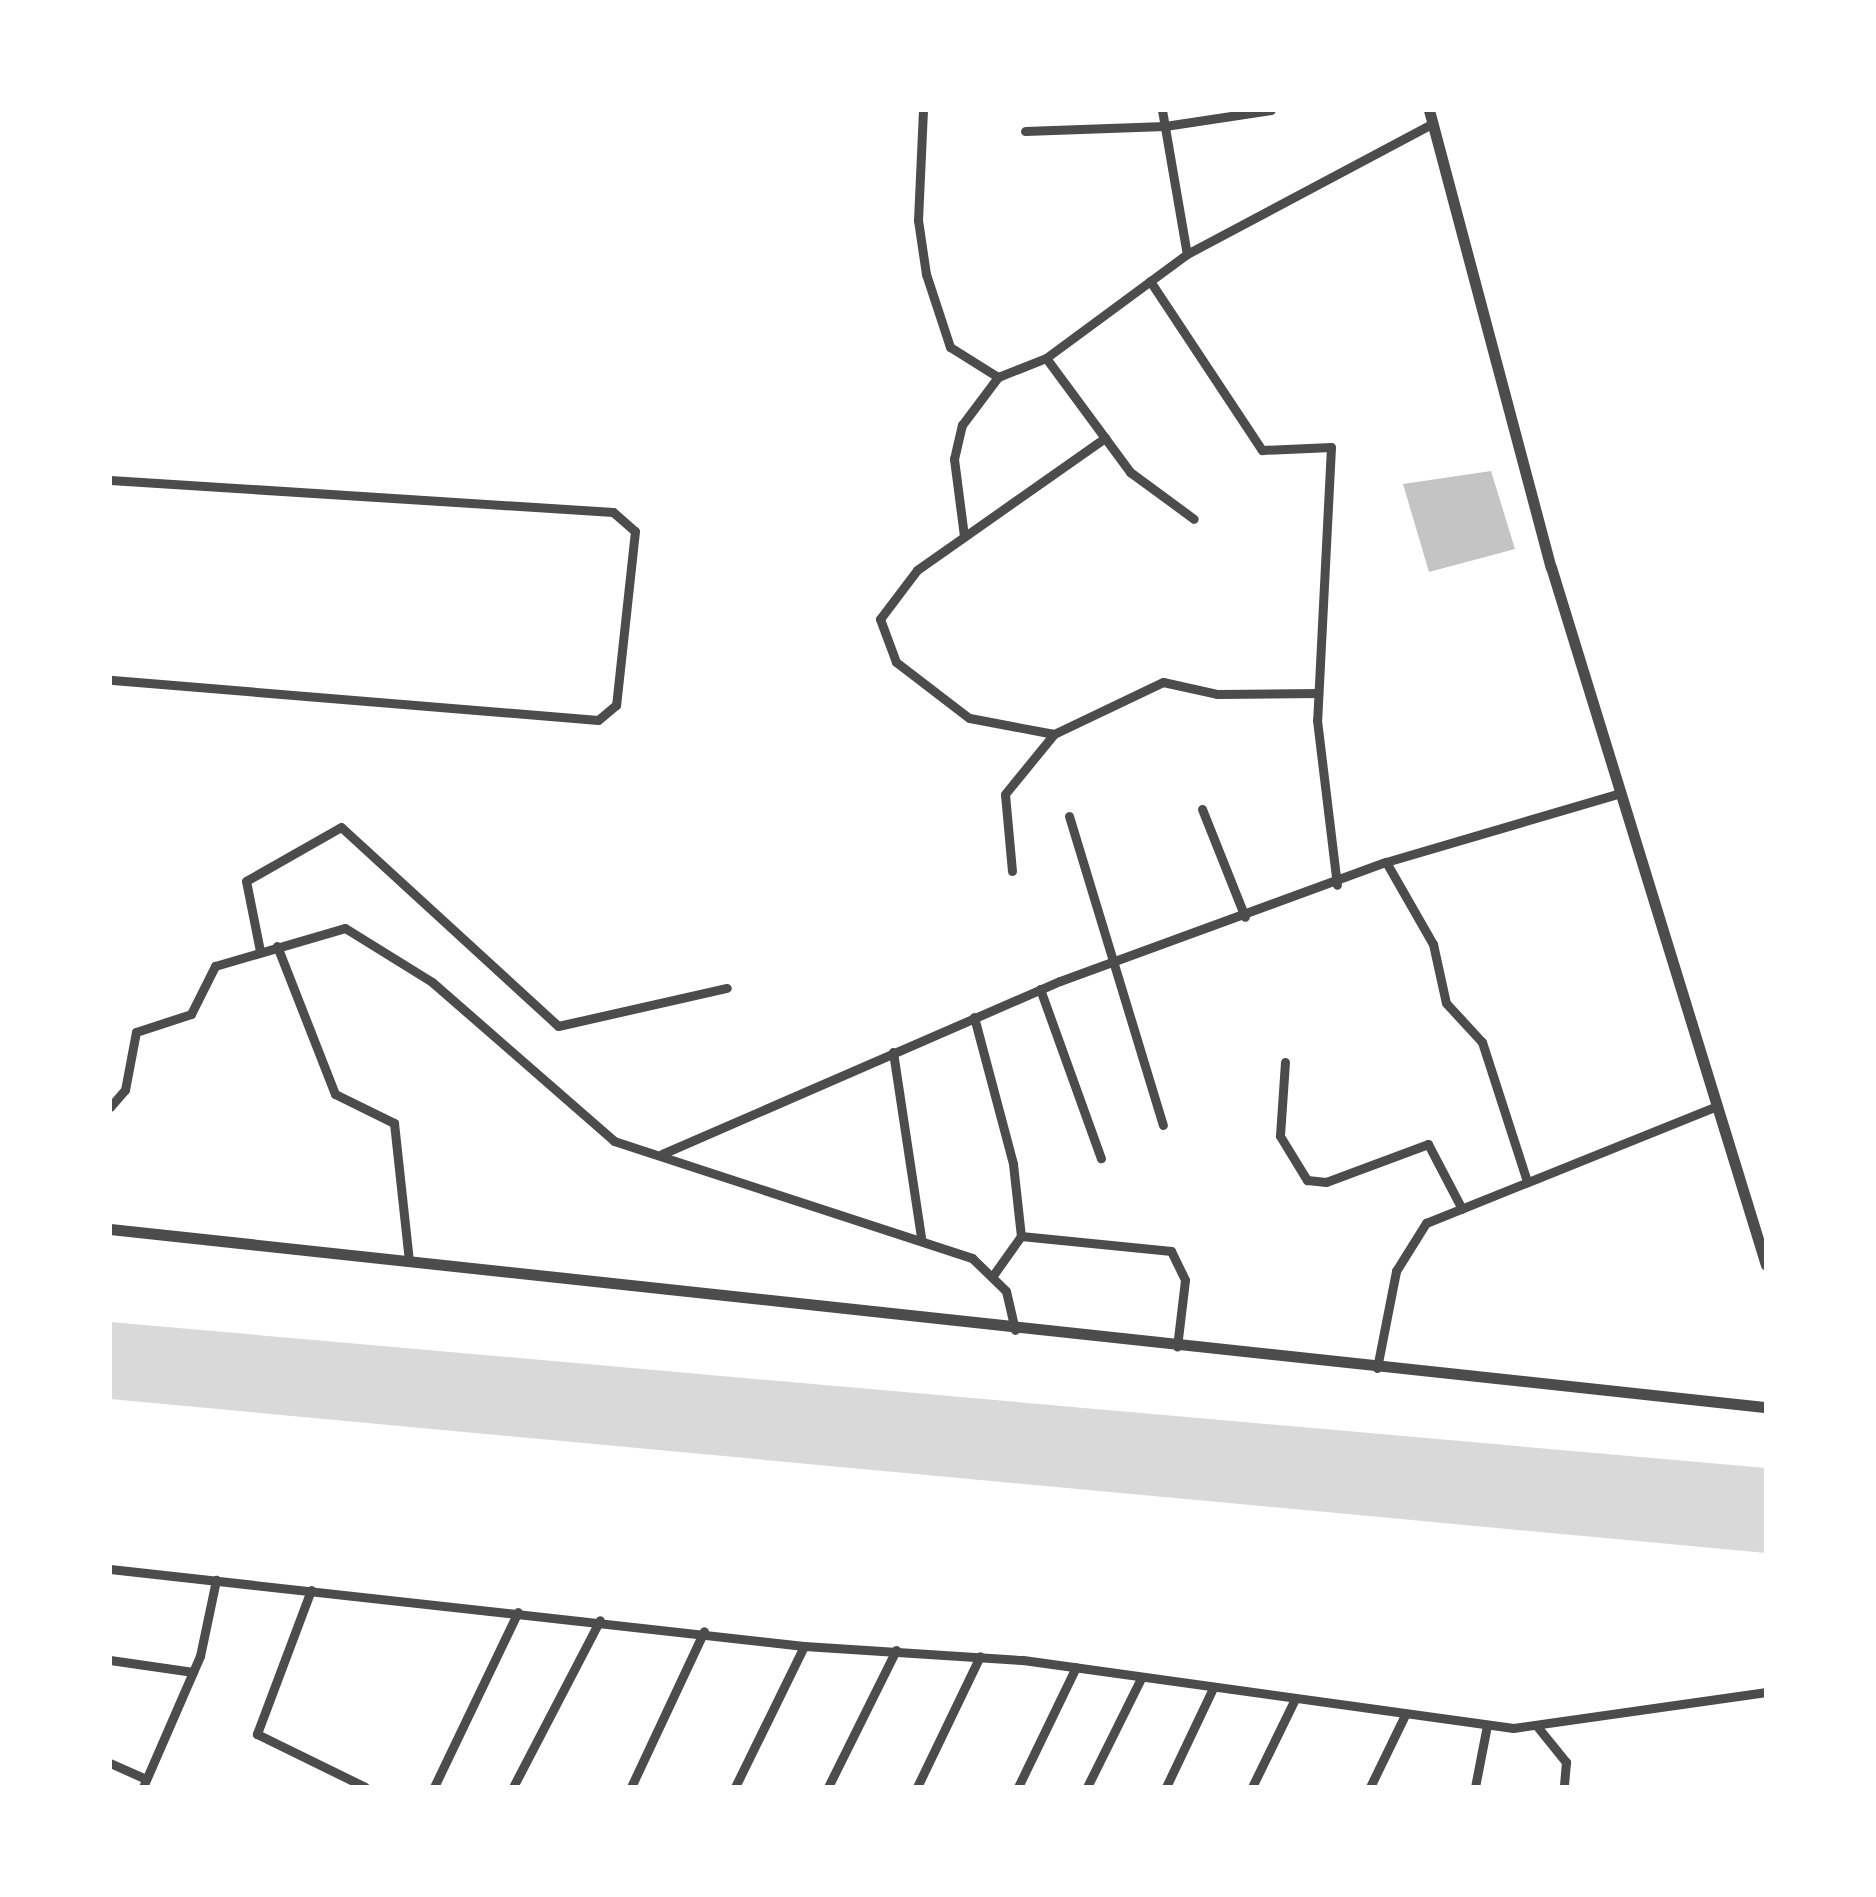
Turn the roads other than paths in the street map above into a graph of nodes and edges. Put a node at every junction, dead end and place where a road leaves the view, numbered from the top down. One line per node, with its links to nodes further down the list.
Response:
1 (923, 110): 13 (street)
2 (1162, 110): 6 (street)
3 (1272, 110): 6 (street)
4 (1429, 110): 5 (street)
5 (1432, 124): 9 (street); 21 (street)
6 (1165, 126): 7 (street); 9 (street)
7 (1026, 131)
8 (1766, 210): 10 (lane)
9 (1187, 254): 11 (street)
10 (1766, 254)
11 (1150, 281): 12 (street); 19 (street)
12 (1046, 358): 13 (street); 14 (street)
13 (998, 377): 17 (street)
14 (1105, 438): 16 (street); 17 (street)
15 (110, 480): 18 (street)
16 (1194, 519)
17 (964, 536): 20 (street)
18 (110, 680)
19 (1318, 693): 20 (street); 26 (street)
20 (1054, 734): 25 (street)
21 (1621, 794): 24 (street); 36 (street)
22 (1202, 809): 27 (street)
23 (1069, 816): 30 (street)
24 (1386, 862): 26 (street); 41 (street)
25 (1012, 871)
26 (1338, 884): 27 (street)
27 (1245, 916): 30 (street)
28 (278, 946): 29 (street); 39 (street); 46 (street)
29 (260, 951): 31 (street); 37 (street)
30 (1108, 964): 32 (street); 38 (street)
31 (727, 988)
32 (1040, 989): 33 (street); 40 (street)
33 (974, 1017): 34 (street); 44 (street)
34 (893, 1052): 39 (street); 45 (street)
35 (1284, 1062): 42 (street)
36 (1717, 1106): 41 (street); 47 (street)
37 (110, 1107)
38 (1164, 1126)
39 (662, 1154): 45 (street)
40 (1101, 1158)
41 (1527, 1180): 42 (street)
42 (1462, 1208): 51 (street)
43 (110, 1228): 46 (street)
44 (1021, 1236): 48 (street); 50 (street)
45 (920, 1238): 48 (street)
46 (409, 1260): 49 (street)
47 (1766, 1265)
48 (994, 1274): 49 (street)
49 (1016, 1331): 50 (street)
50 (1177, 1348): 51 (street)
51 (1378, 1368): 52 (street)
52 (1766, 1407)
53 (110, 1569): 54 (street)
54 (216, 1580): 55 (street); 64 (street)
55 (311, 1590): 56 (street); 76 (street)
56 (518, 1612): 57 (street); 77 (street)
57 (600, 1620): 58 (street); 78 (street)
58 (704, 1631): 59 (street); 75 (street)
59 (804, 1646): 60 (street); 79 (street)
60 (896, 1650): 61 (street); 80 (street)
61 (980, 1656): 63 (street); 74 (street)
62 (110, 1660): 64 (street)
63 (1076, 1668): 65 (street); 82 (street)
64 (193, 1672): 73 (street)
65 (1142, 1678): 66 (street); 83 (street)
66 (1213, 1688): 68 (street); 84 (street)
67 (1766, 1692): 71 (street)
68 (1294, 1701): 69 (street); 85 (street)
69 (1406, 1714): 70 (street); 86 (street)
70 (1487, 1725): 71 (street); 87 (street)
71 (1536, 1725): 88 (street)
72 (110, 1763): 73 (street)
73 (144, 1783)
74 (918, 1784): 81 (street)
75 (633, 1786)
76 (364, 1787)
77 (434, 1787)
78 (513, 1787)
79 (736, 1787)
80 (828, 1787)
81 (930, 1787)
82 (1018, 1787)
83 (1086, 1787)
84 (1166, 1787)
85 (1252, 1787)
86 (1370, 1787)
87 (1475, 1787)
88 (1564, 1787)

